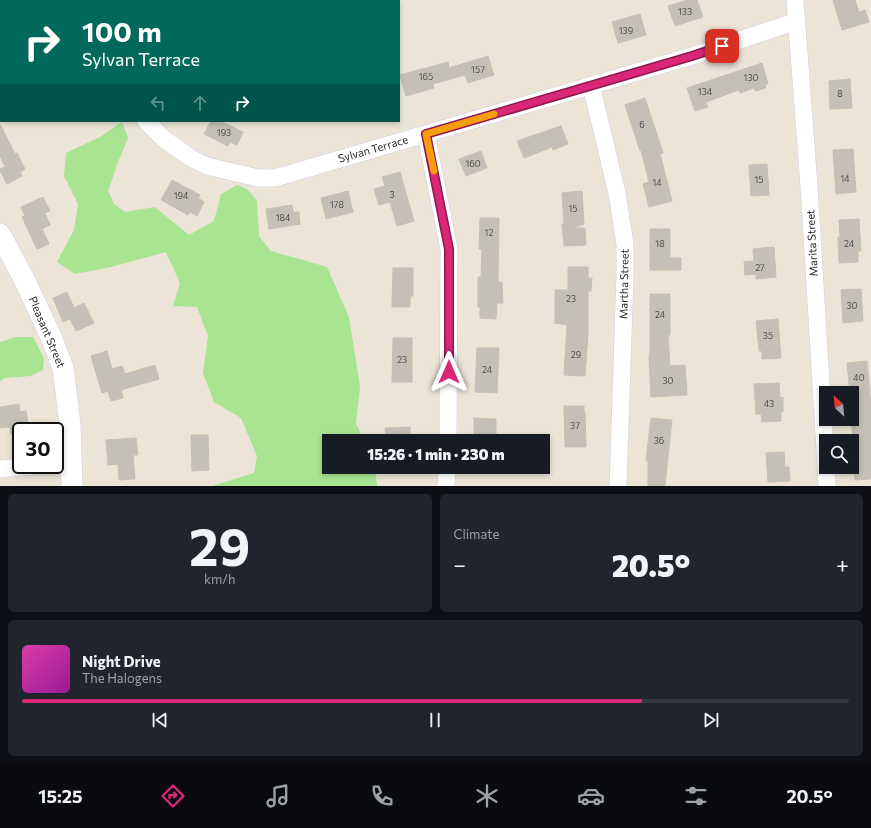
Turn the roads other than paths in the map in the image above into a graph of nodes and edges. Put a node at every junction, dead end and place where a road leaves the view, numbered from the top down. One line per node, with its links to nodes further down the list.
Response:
1 (795, 0): 2 (street)
2 (797, 21): 3 (street, Sylvan Terrace); 8 (street, Marita Street)
3 (591, 85): 5 (street, Sylvan Terrace); 17 (street, Martha Street)
4 (147, 122): 5 (street, Sylvan Terrace)
5 (426, 134): 7 (street)
6 (0, 234): 9 (street, Pleasant Street)
7 (448, 434)
8 (824, 434)
9 (64, 457)
10 (64, 466): 15 (street, Pleasant Street)
11 (12, 468): 12 (street)
12 (0, 469)
13 (447, 474): 16 (street)
14 (827, 474): 18 (street, Marita Street)
15 (72, 486)
16 (446, 486)
17 (618, 486)
18 (828, 486)

